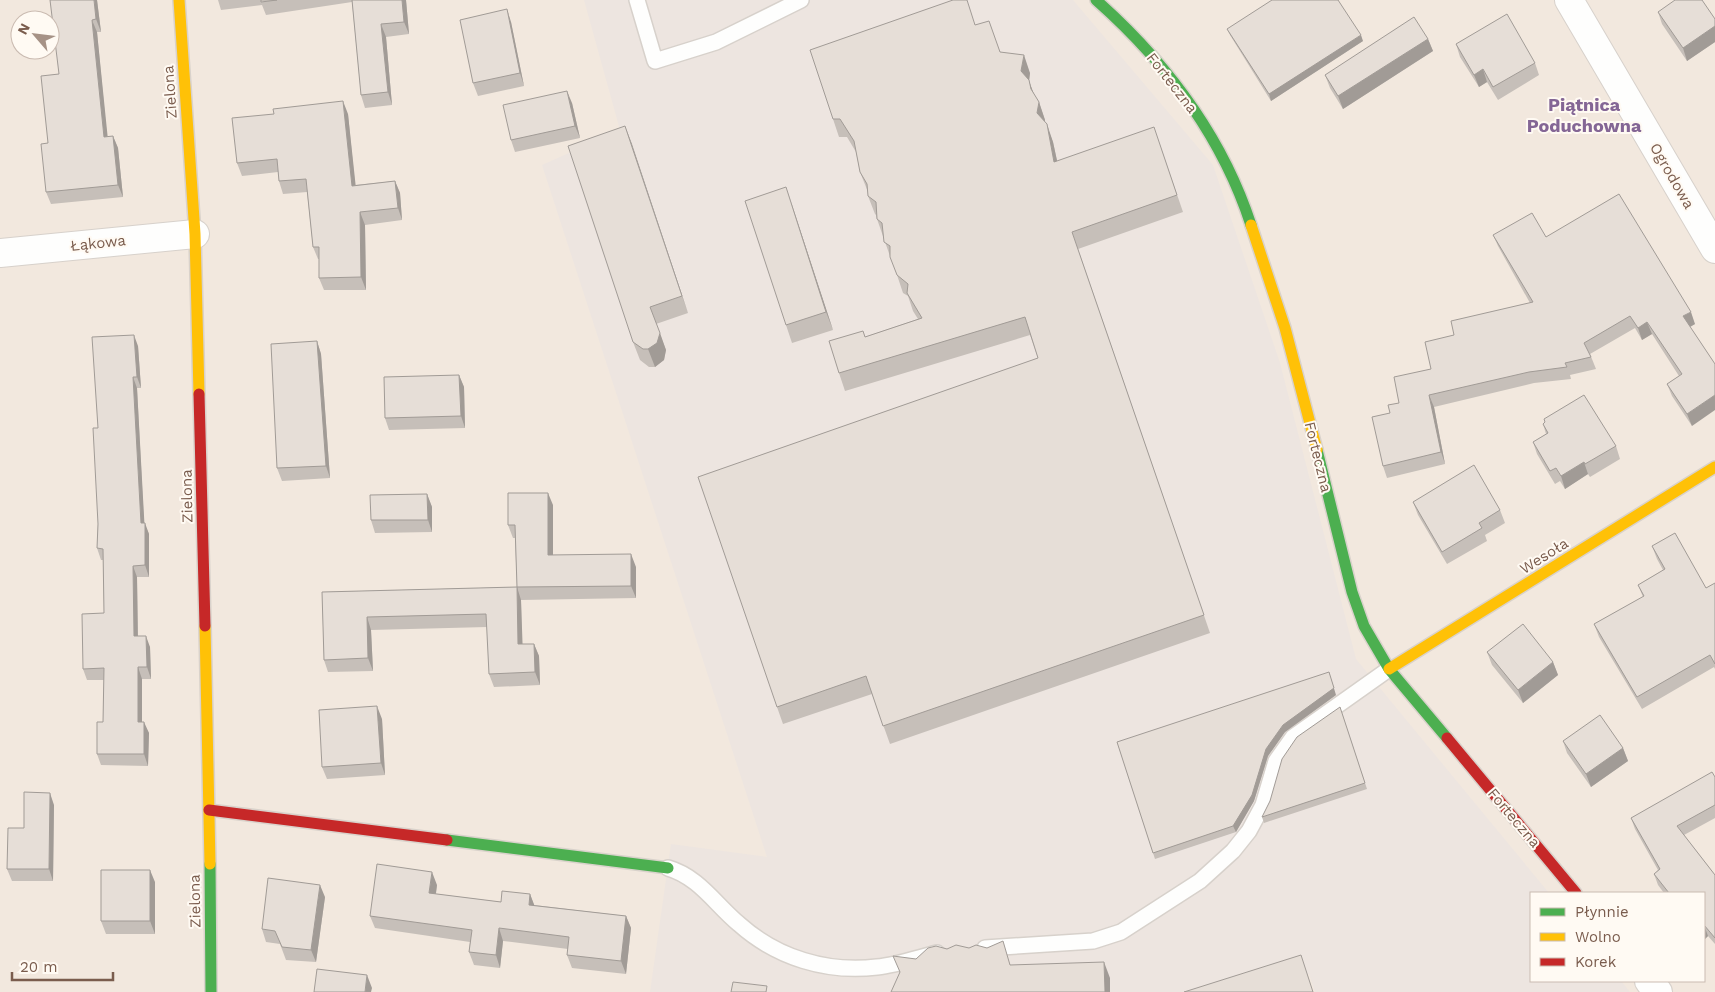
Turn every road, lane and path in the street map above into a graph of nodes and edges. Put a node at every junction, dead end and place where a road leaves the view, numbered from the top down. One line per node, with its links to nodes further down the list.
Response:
1 (179, 0): 6 (street, Zielona)
2 (637, 0): 3 (lane)
3 (801, 0)
4 (1096, 0): 10 (street, Forteczna)
5 (1569, 0): 7 (street, Ogrodowa)
6 (195, 234): 8 (street, Łąkowa); 11 (street, Zielona)
7 (1715, 248)
8 (0, 253)
9 (1715, 467): 10 (street, Wesoła)
10 (1389, 669): 13 (street, Forteczna); 14 (lane)
11 (209, 810): 12 (street); 17 (street, Zielona)
12 (668, 868): 15 (lane)
13 (1575, 892)
14 (972, 949)
15 (953, 951)
16 (1650, 982): 18 (street)
17 (211, 992)
18 (1658, 992)

